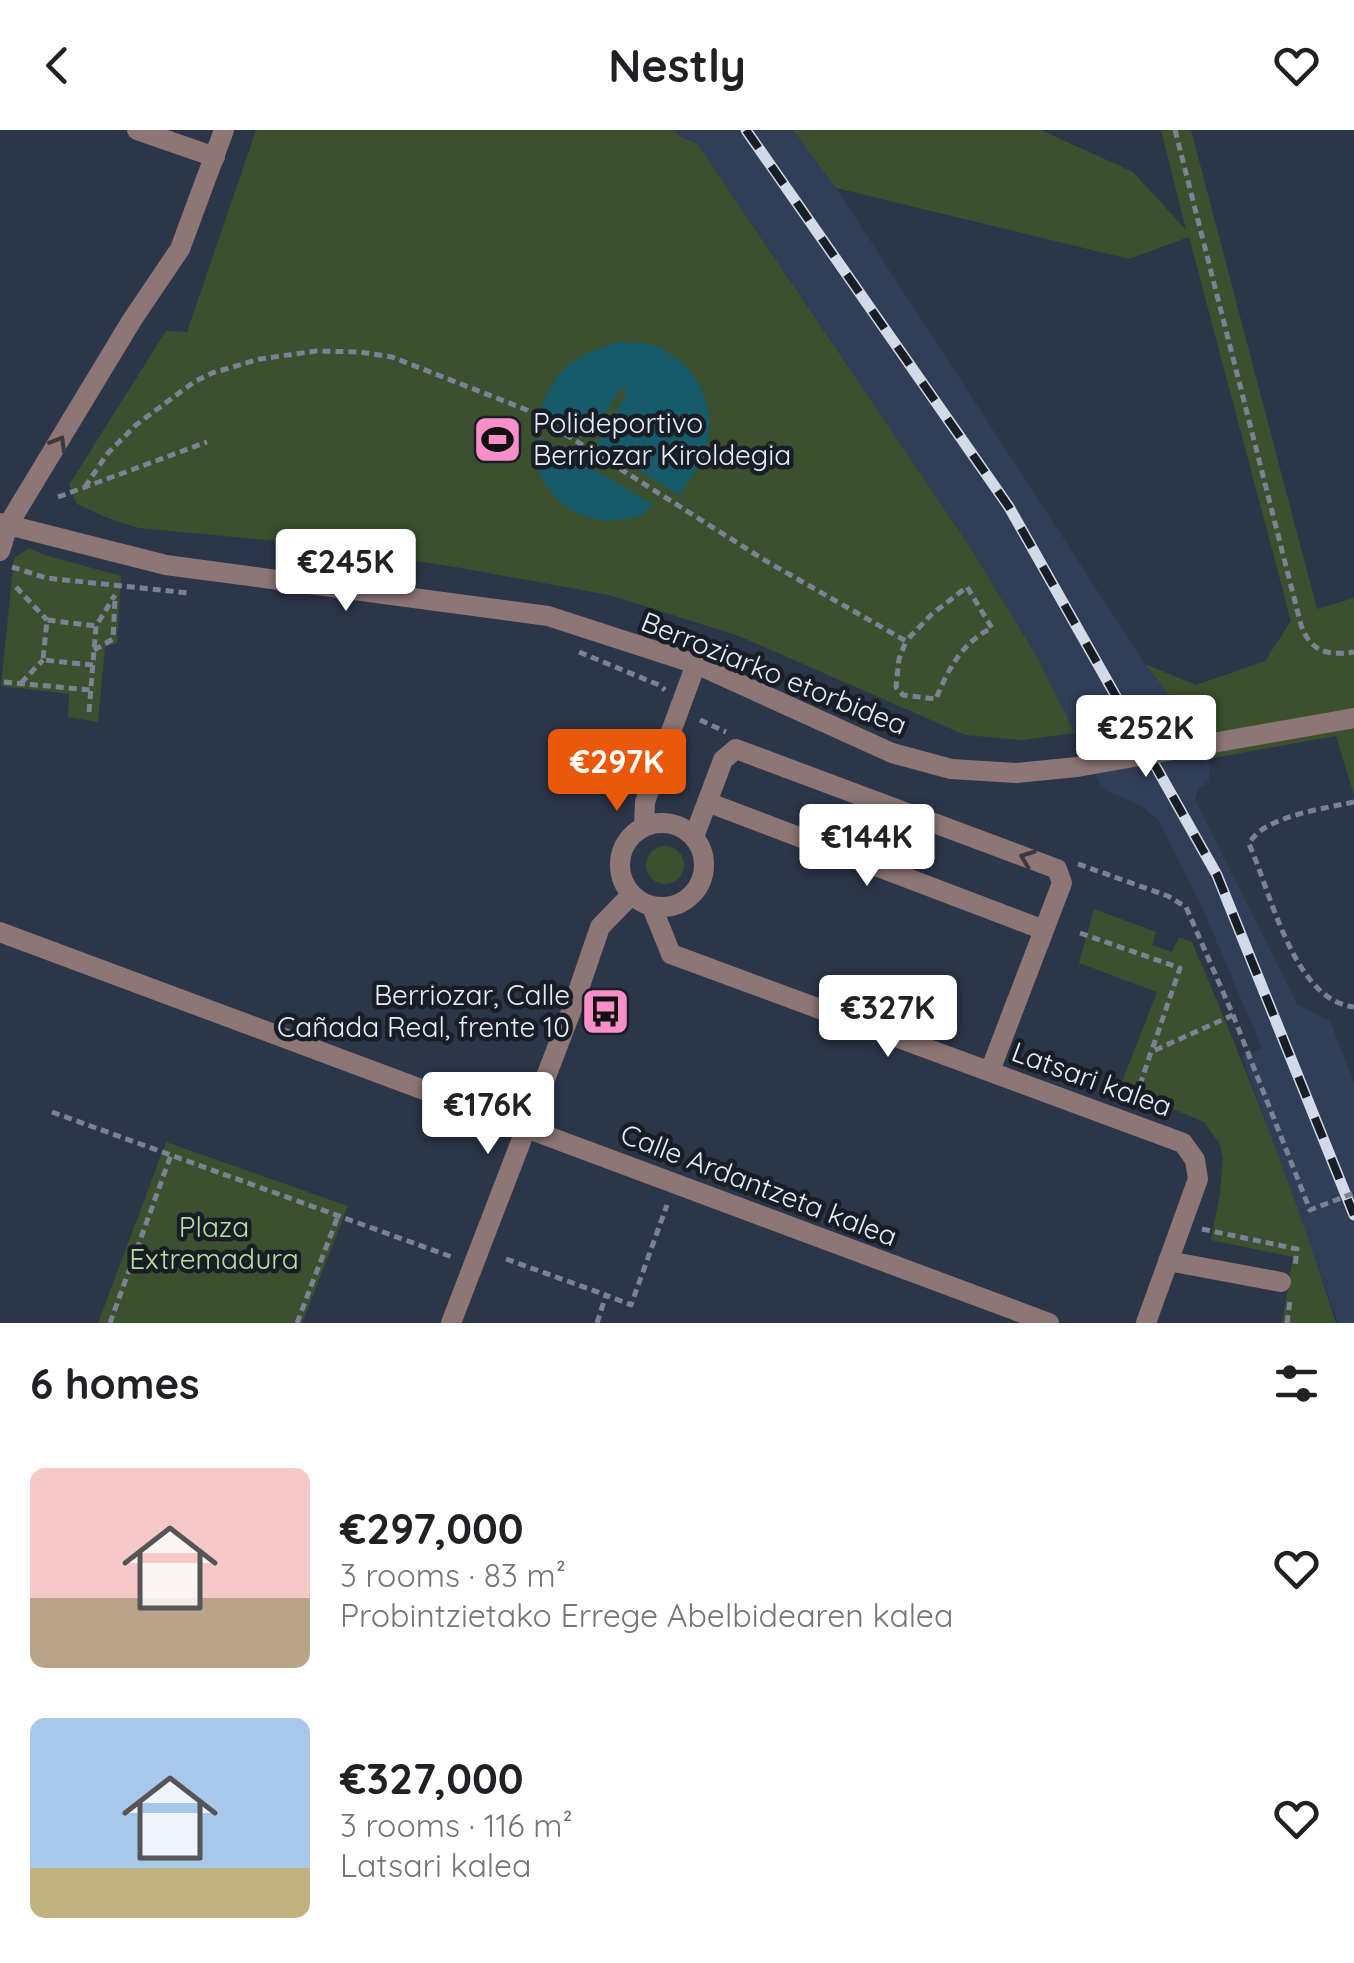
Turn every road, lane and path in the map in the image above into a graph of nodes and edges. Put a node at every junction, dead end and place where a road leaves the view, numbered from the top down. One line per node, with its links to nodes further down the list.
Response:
1 (137, 130): 4 (street)
2 (224, 130): 4 (street)
3 (1174, 130): 18 (path)
4 (215, 157): 8 (street, one-way to 4)
5 (207, 442): 6 (path)
6 (85, 487): 7 (path); 15 (path)
7 (58, 497)
8 (4, 524): 9 (street); 20 (street, Berroziarko etorbidea)
9 (0, 551)
10 (0, 564): 12 (path)
11 (16, 587): 13 (path)
12 (202, 595)
13 (47, 620): 14 (path); 19 (path)
14 (96, 626): 16 (path); 16 (path)
15 (906, 641): 15 (path)
16 (94, 650): 21 (path)
17 (574, 650): 25 (path, Berroziarko etorbidea)
18 (1354, 652)
19 (43, 660): 21 (path); 23 (path)
20 (696, 664): 25 (street); 27 (street, Berroziarko etorbidea, bridge)
21 (93, 665): 24 (path)
22 (4, 682): 23 (path)
23 (20, 683): 24 (path)
24 (90, 690): 26 (path)
25 (681, 705): 28 (path, Berroziarko etorbidea); 31 (street)
26 (89, 712)
27 (1354, 718)
28 (702, 721)
29 (707, 802): 32 (street); 36 (street); 36 (street, one-way to 29)
30 (1354, 802): 39 (path)
31 (644, 826): 32 (street); 34 (street)
32 (694, 837): 35 (street)
33 (1102, 872): 40 (path)
34 (631, 895): 35 (street); 45 (street)
35 (652, 906): 42 (street, Latsari kalea)
36 (1044, 930): 42 (street)
37 (0, 932): 45 (street, Calle Ardantzeta kalea)
38 (1080, 933): 41 (path)
39 (1354, 1006)
40 (1232, 1015): 41 (path); 47 (path, bridge)
41 (1151, 1052): 43 (path)
42 (990, 1071): 52 (street, Latsari kalea)
43 (1138, 1088)
44 (52, 1112): 46 (path)
45 (527, 1128): 57 (street); 59 (street, Calle Ardantzeta kalea)
46 (171, 1155): 49 (path); 55 (path)
47 (1354, 1193)
48 (670, 1198): 54 (path)
49 (338, 1216): 50 (path); 56 (path)
50 (452, 1258)
51 (506, 1258): 54 (path)
52 (1168, 1261): 53 (street); 60 (street)
53 (1281, 1282)
54 (606, 1295): 58 (path)
55 (110, 1323)
56 (297, 1323)
57 (451, 1323)
58 (596, 1323)
59 (1049, 1323)
60 (1146, 1323)

